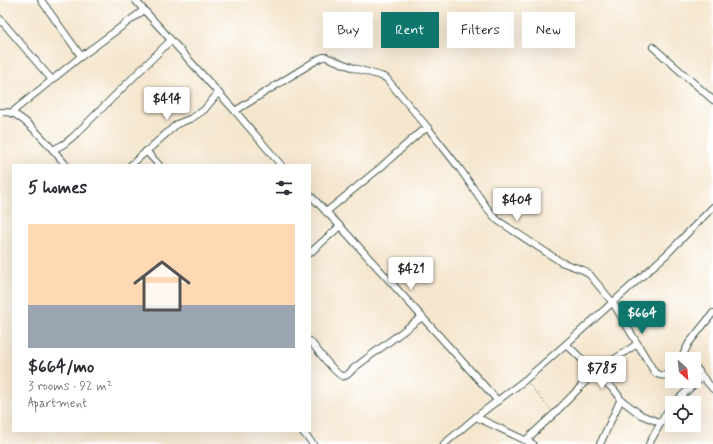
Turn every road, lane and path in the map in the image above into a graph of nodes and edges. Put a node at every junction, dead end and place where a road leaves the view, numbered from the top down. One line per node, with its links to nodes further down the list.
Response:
1 (41, 0): 7 (street)
2 (135, 0): 3 (street)
3 (144, 10): 5 (street); 7 (street)
4 (0, 19): 8 (street)
5 (171, 40): 9 (street); 15 (street)
6 (653, 47): 10 (street)
7 (81, 56): 8 (street)
8 (52, 80): 13 (street)
9 (218, 93): 11 (street); 16 (street)
10 (713, 100)
11 (235, 111): 14 (street); 20 (street)
12 (0, 112): 13 (street)
13 (11, 112): 15 (street)
14 (428, 128): 23 (street); 26 (street)
15 (53, 150): 17 (street)
16 (146, 151): 18 (street); 19 (street)
17 (65, 164)
18 (132, 164)
19 (158, 164)
20 (280, 164)
21 (311, 196): 23 (street)
22 (713, 206): 26 (street)
23 (326, 212): 24 (street)
24 (340, 226): 25 (street); 28 (street)
25 (311, 252)
26 (613, 303): 30 (street); 31 (street)
27 (713, 313): 32 (street)
28 (422, 317): 29 (street); 41 (street)
29 (311, 342)
30 (566, 344): 33 (street); 36 (street)
31 (637, 344): 33 (street); 34 (street)
32 (686, 352)
33 (595, 372): 40 (street); 42 (street)
34 (665, 375)
35 (701, 375): 38 (street)
36 (525, 380): 41 (street); 42 (path)
37 (690, 388): 39 (street)
38 (713, 388)
39 (682, 396)
40 (620, 399): 45 (street); 51 (street)
41 (498, 401): 44 (street)
42 (554, 414): 47 (street)
43 (665, 416): 45 (street)
44 (476, 417): 47 (street); 49 (street)
45 (661, 423): 52 (street)
46 (303, 432): 48 (street)
47 (526, 440): 50 (street)
48 (313, 444)
49 (444, 444)
50 (533, 444)
51 (600, 444)
52 (649, 444)

